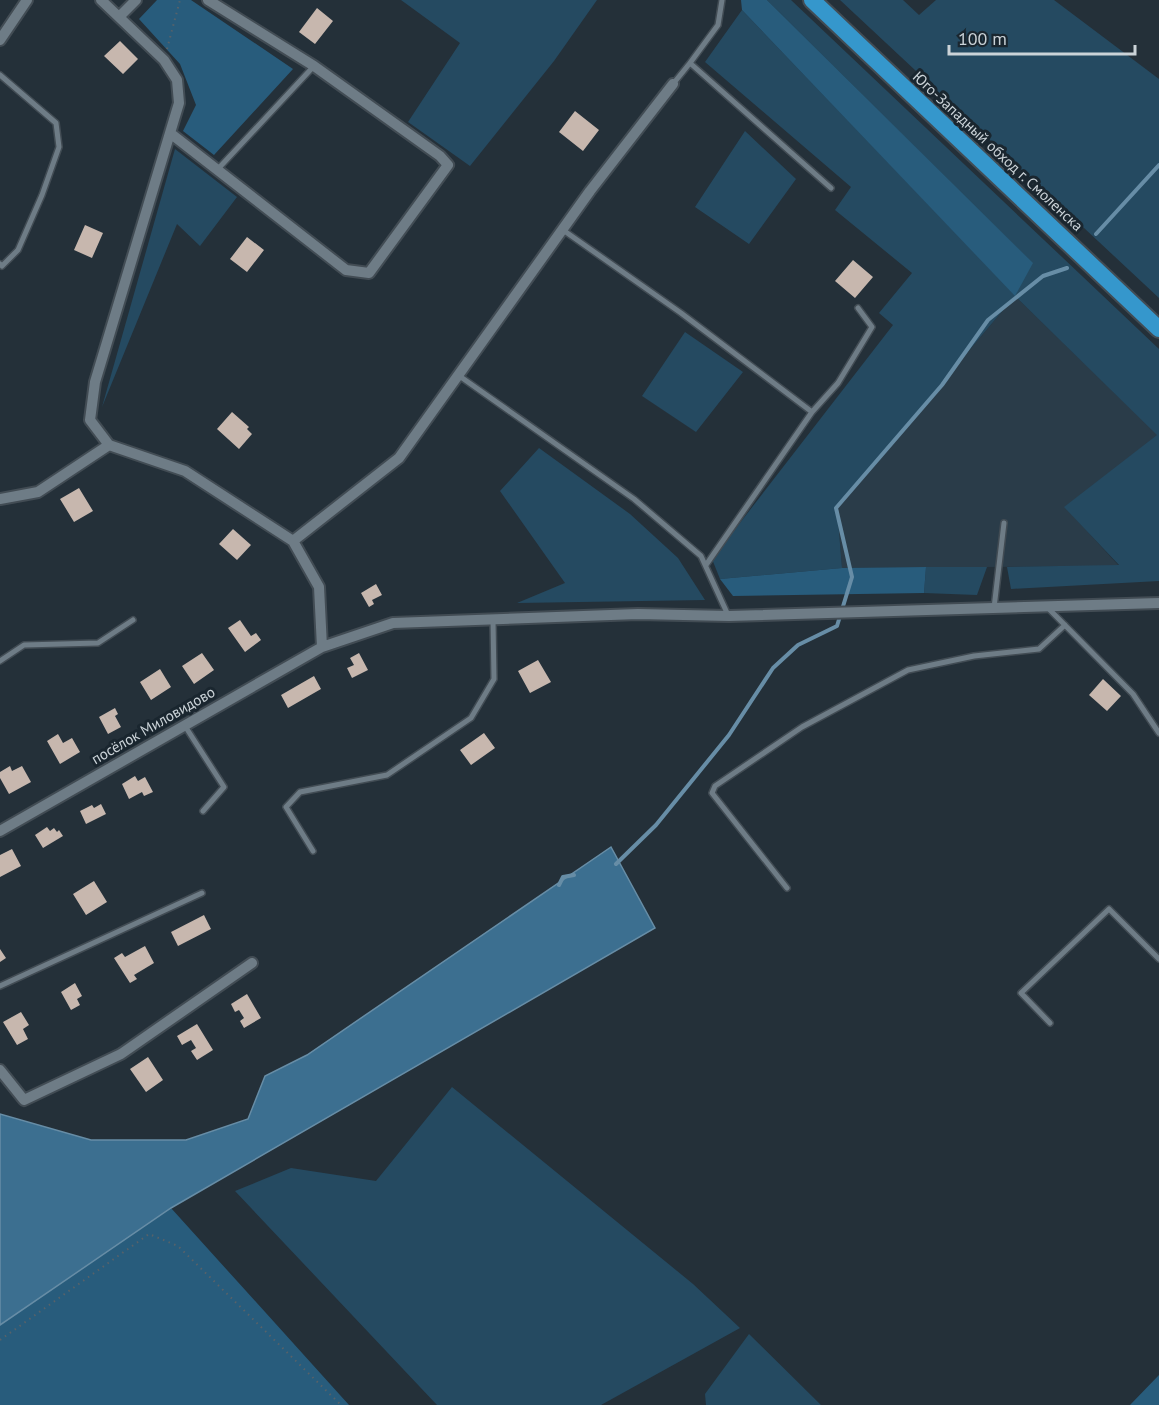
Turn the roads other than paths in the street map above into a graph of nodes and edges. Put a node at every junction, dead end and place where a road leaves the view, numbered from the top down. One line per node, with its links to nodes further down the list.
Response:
1 (27, 0): 8 (street)
2 (101, 0): 7 (street)
3 (136, 0): 7 (street)
4 (208, 0): 10 (street)
5 (722, 0): 9 (lane)
6 (812, 0): 19 (highway, Юго-Западный обход г. Смоленска)
7 (119, 17): 13 (street)
8 (0, 40)
9 (690, 63): 12 (lane); 15 (lane)
10 (314, 66): 14 (lane); 14 (street)
11 (0, 75): 17 (lane)
12 (673, 84): 16 (street)
13 (170, 134): 14 (street); 22 (street)
14 (217, 170)
15 (831, 188)
16 (563, 230): 20 (street); 21 (lane)
17 (0, 264)
18 (858, 308): 21 (lane)
19 (1159, 329)
20 (458, 375): 25 (street); 26 (lane)
21 (812, 412): 26 (lane)
22 (109, 445): 23 (street); 25 (street)
23 (0, 499)
24 (1004, 523): 29 (lane)
25 (293, 541): 34 (street)
26 (706, 565): 30 (lane)
27 (1159, 603): 28 (street, посёлок Миловидово)
28 (1046, 606): 29 (street, посёлок Миловидово); 33 (lane)
29 (994, 608): 30 (street, посёлок Миловидово)
30 (729, 616): 32 (street, посёлок Миловидово)
31 (133, 620): 35 (lane)
32 (493, 620): 34 (street, посёлок Миловидово); 40 (lane)
33 (1065, 625): 37 (lane); 41 (lane)
34 (322, 647): 36 (street, посёлок Миловидово)
35 (0, 661)
36 (184, 724): 38 (lane); 39 (street, посёлок Миловидово)
37 (1159, 733)
38 (203, 811)
39 (0, 831)
40 (313, 851)
41 (787, 888)
42 (202, 893): 45 (lane)
43 (1159, 959): 46 (lane)
44 (252, 963): 47 (street)
45 (0, 986)
46 (1050, 1023)
47 (0, 1070)

